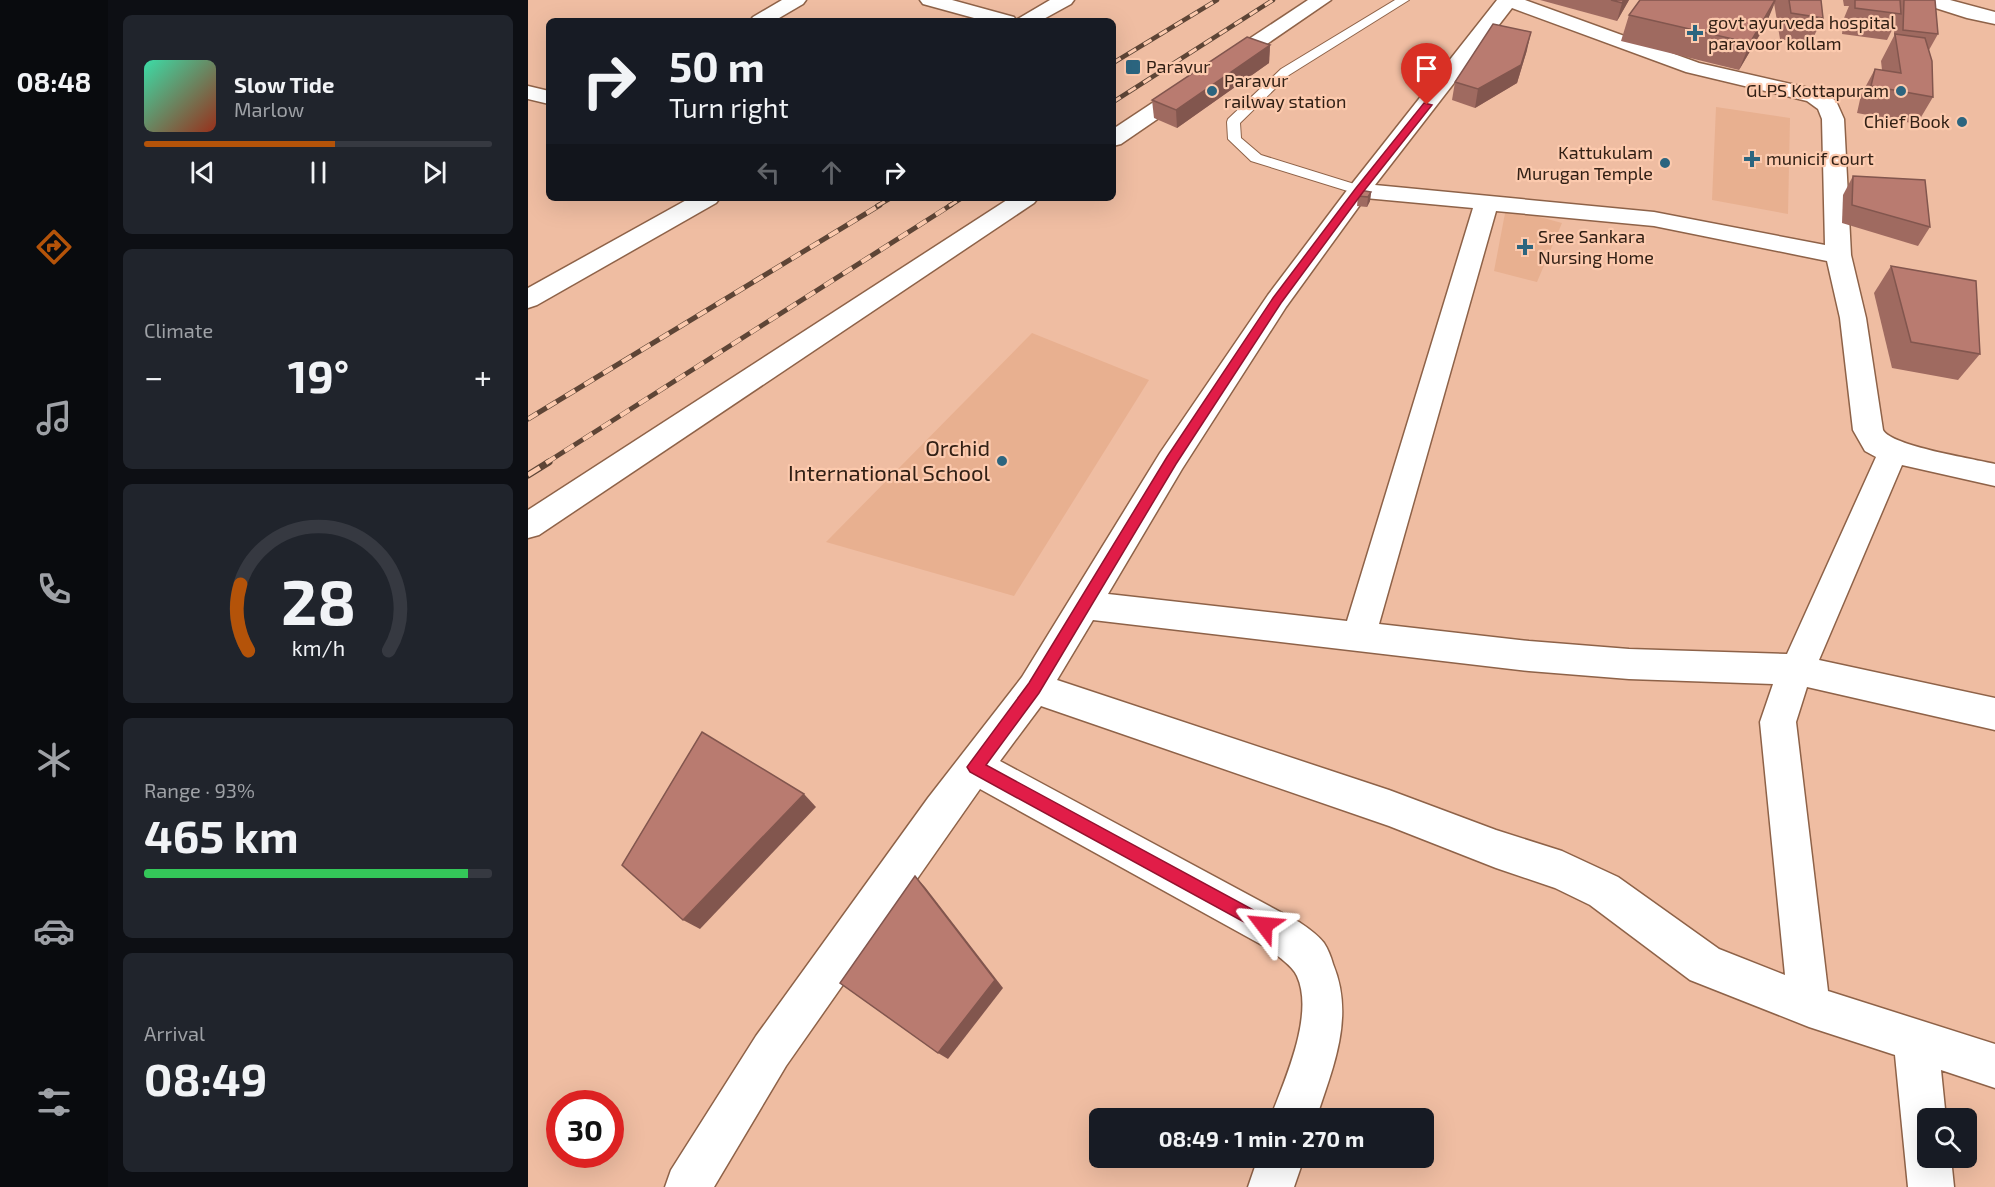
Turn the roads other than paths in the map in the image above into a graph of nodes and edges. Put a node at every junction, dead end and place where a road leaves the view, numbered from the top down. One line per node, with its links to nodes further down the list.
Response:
1 (796, 0): 8 (street)
2 (930, 0): 9 (street)
3 (1064, 0): 10 (street)
4 (1321, 0): 14 (street)
5 (1403, 0): 15 (lane)
6 (1508, 0): 15 (street); 19 (street)
7 (1930, 0): 11 (street)
8 (765, 18)
9 (996, 18)
10 (1031, 18)
11 (1995, 18)
12 (528, 92): 13 (street)
13 (546, 97)
14 (1116, 138)
15 (1359, 190): 18 (street); 24 (street)
16 (703, 201): 20 (street)
17 (1021, 201): 23 (street)
18 (1486, 204): 19 (street); 25 (street)
19 (1838, 255): 21 (street)
20 (528, 299)
21 (1893, 452): 22 (street); 26 (street)
22 (1995, 475)
23 (528, 526)
24 (1084, 605): 25 (street); 27 (street)
25 (1359, 636): 26 (street)
26 (1797, 670): 28 (street); 30 (street)
27 (1034, 688): 29 (street); 30 (street)
28 (1995, 714)
29 (975, 767): 33 (street); 37 (street)
30 (1809, 1006): 31 (street)
31 (1915, 1039): 32 (street); 34 (street)
32 (1995, 1066)
33 (1297, 1108)
34 (1923, 1108)
35 (1278, 1168): 38 (street)
36 (1929, 1168): 39 (street)
37 (688, 1187)
38 (1272, 1187)
39 (1931, 1187)

